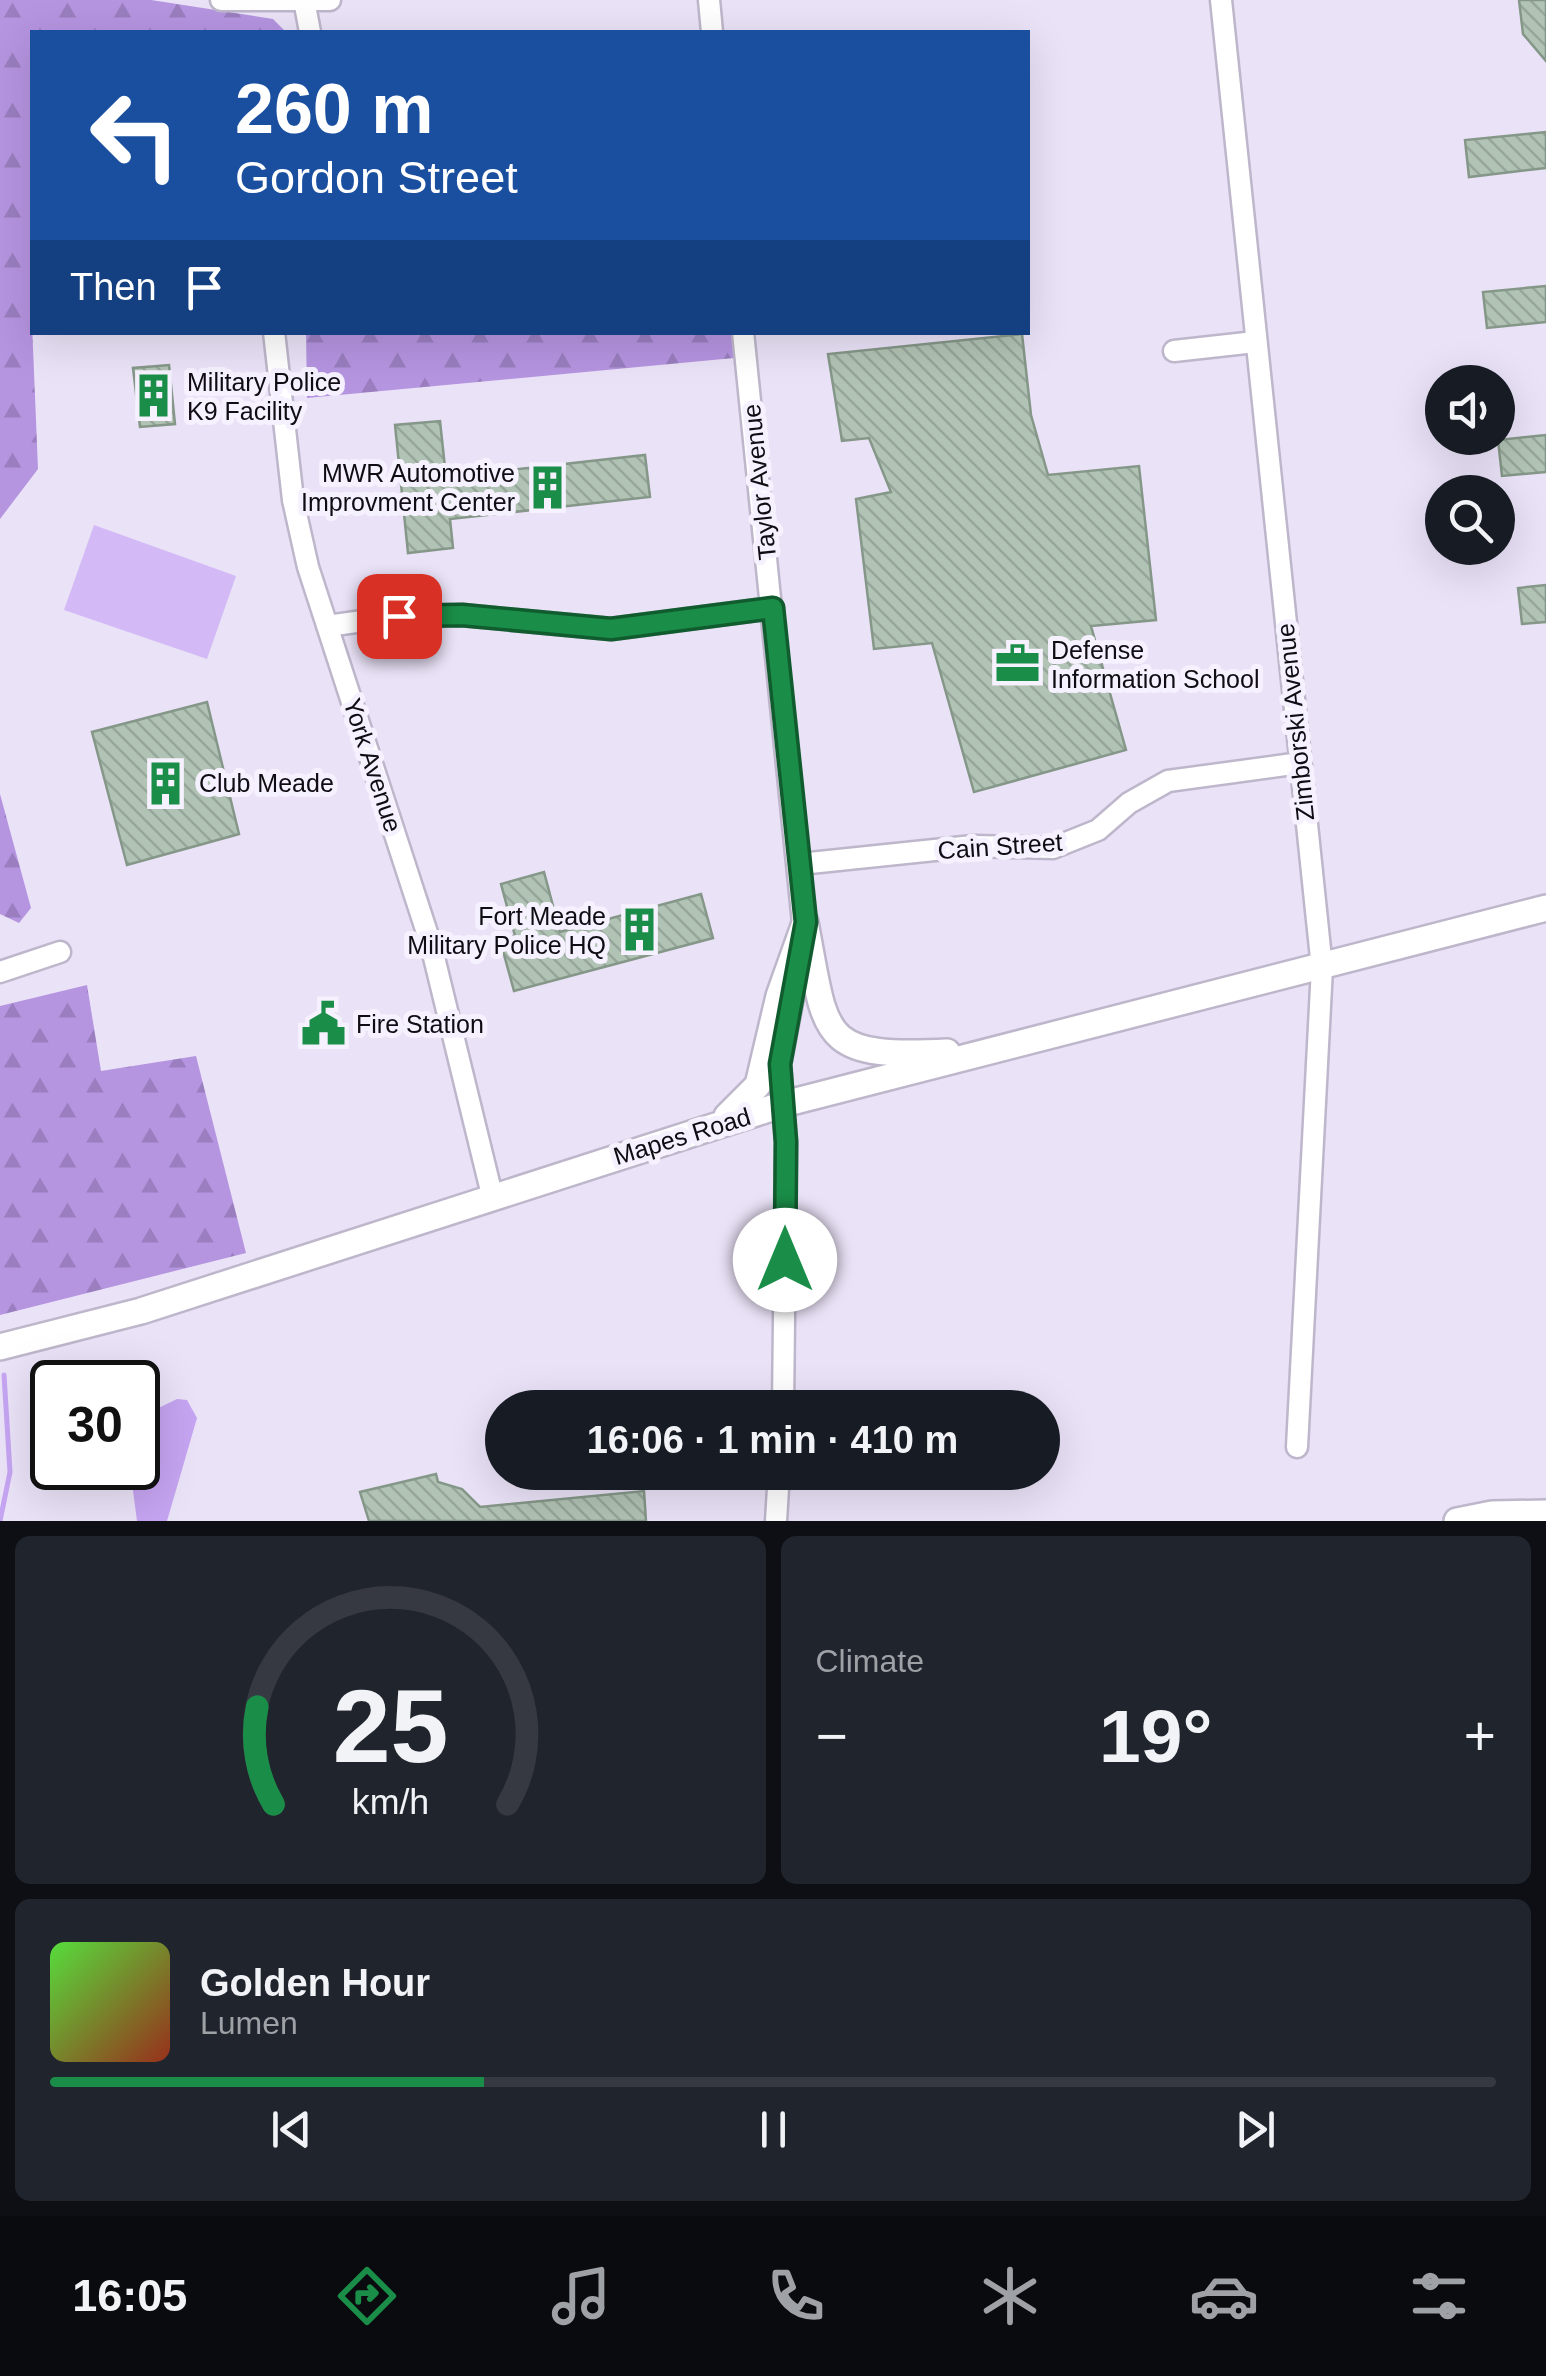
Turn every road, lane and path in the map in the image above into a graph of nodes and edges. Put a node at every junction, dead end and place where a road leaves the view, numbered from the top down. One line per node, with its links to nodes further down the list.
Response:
1 (221, 0): 5 (street)
2 (330, 0): 5 (street)
3 (709, 0): 7 (street)
4 (1221, 0): 10 (street, Zimborski Avenue)
5 (304, 1): 6 (street)
6 (310, 30)
7 (712, 30)
8 (274, 335): 13 (street, York Avenue)
9 (743, 335): 12 (street, Taylor Avenue)
10 (1255, 342): 11 (street); 14 (street, Zimborski Avenue)
11 (1174, 350)
12 (773, 608): 13 (street); 15 (street, Taylor Avenue)
13 (328, 626): 24 (street, York Avenue)
14 (1300, 763): 15 (street, Cain Street); 19 (street, Zimborski Avenue)
15 (800, 864): 17 (street, Taylor Avenue)
16 (1546, 908): 19 (street, Mapes Road)
17 (806, 922): 21 (street); 22 (street, Taylor Avenue); 23 (street)
18 (60, 952): 20 (street)
19 (1322, 968): 21 (street, Mapes Road); 27 (street, Zimborski Avenue)
20 (0, 972)
21 (1002, 1049): 22 (street, Mapes Road)
22 (784, 1104): 23 (street, Mapes Road); 26 (street, Taylor Avenue)
23 (714, 1126): 24 (street, Mapes Road)
24 (492, 1195): 25 (street, Mapes Road)
25 (0, 1347)
26 (783, 1390)
27 (1297, 1447)
28 (778, 1490): 30 (street)
29 (1546, 1513): 31 (street)
30 (776, 1521)
31 (1457, 1521)

